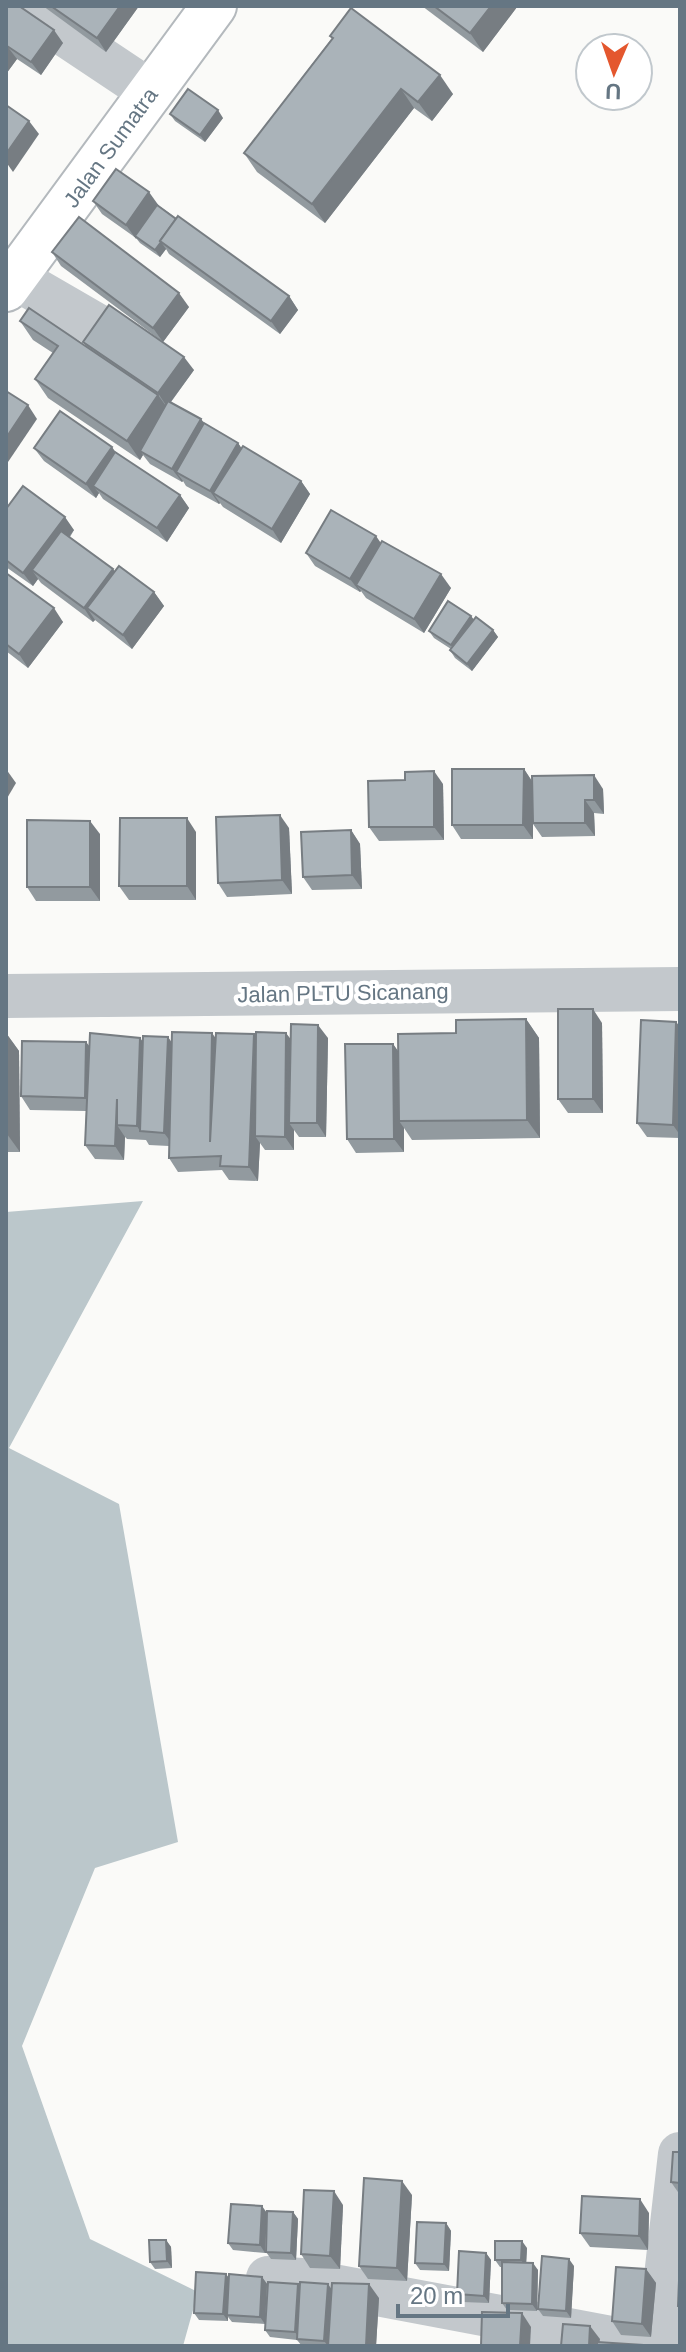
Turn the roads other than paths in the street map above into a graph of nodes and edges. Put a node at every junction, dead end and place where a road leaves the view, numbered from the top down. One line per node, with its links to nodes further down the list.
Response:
1 (22, 6): 3 (street)
2 (214, 6): 3 (highway, Jalan Sumatra)
3 (151, 92): 4 (highway, Jalan Sumatra)
4 (10, 283): 5 (street)
5 (98, 326)
6 (680, 989): 7 (street, Jalan PLTU Sicanang)
7 (6, 996)
8 (680, 2154): 10 (street)
9 (268, 2278): 10 (street)
10 (656, 2346)

